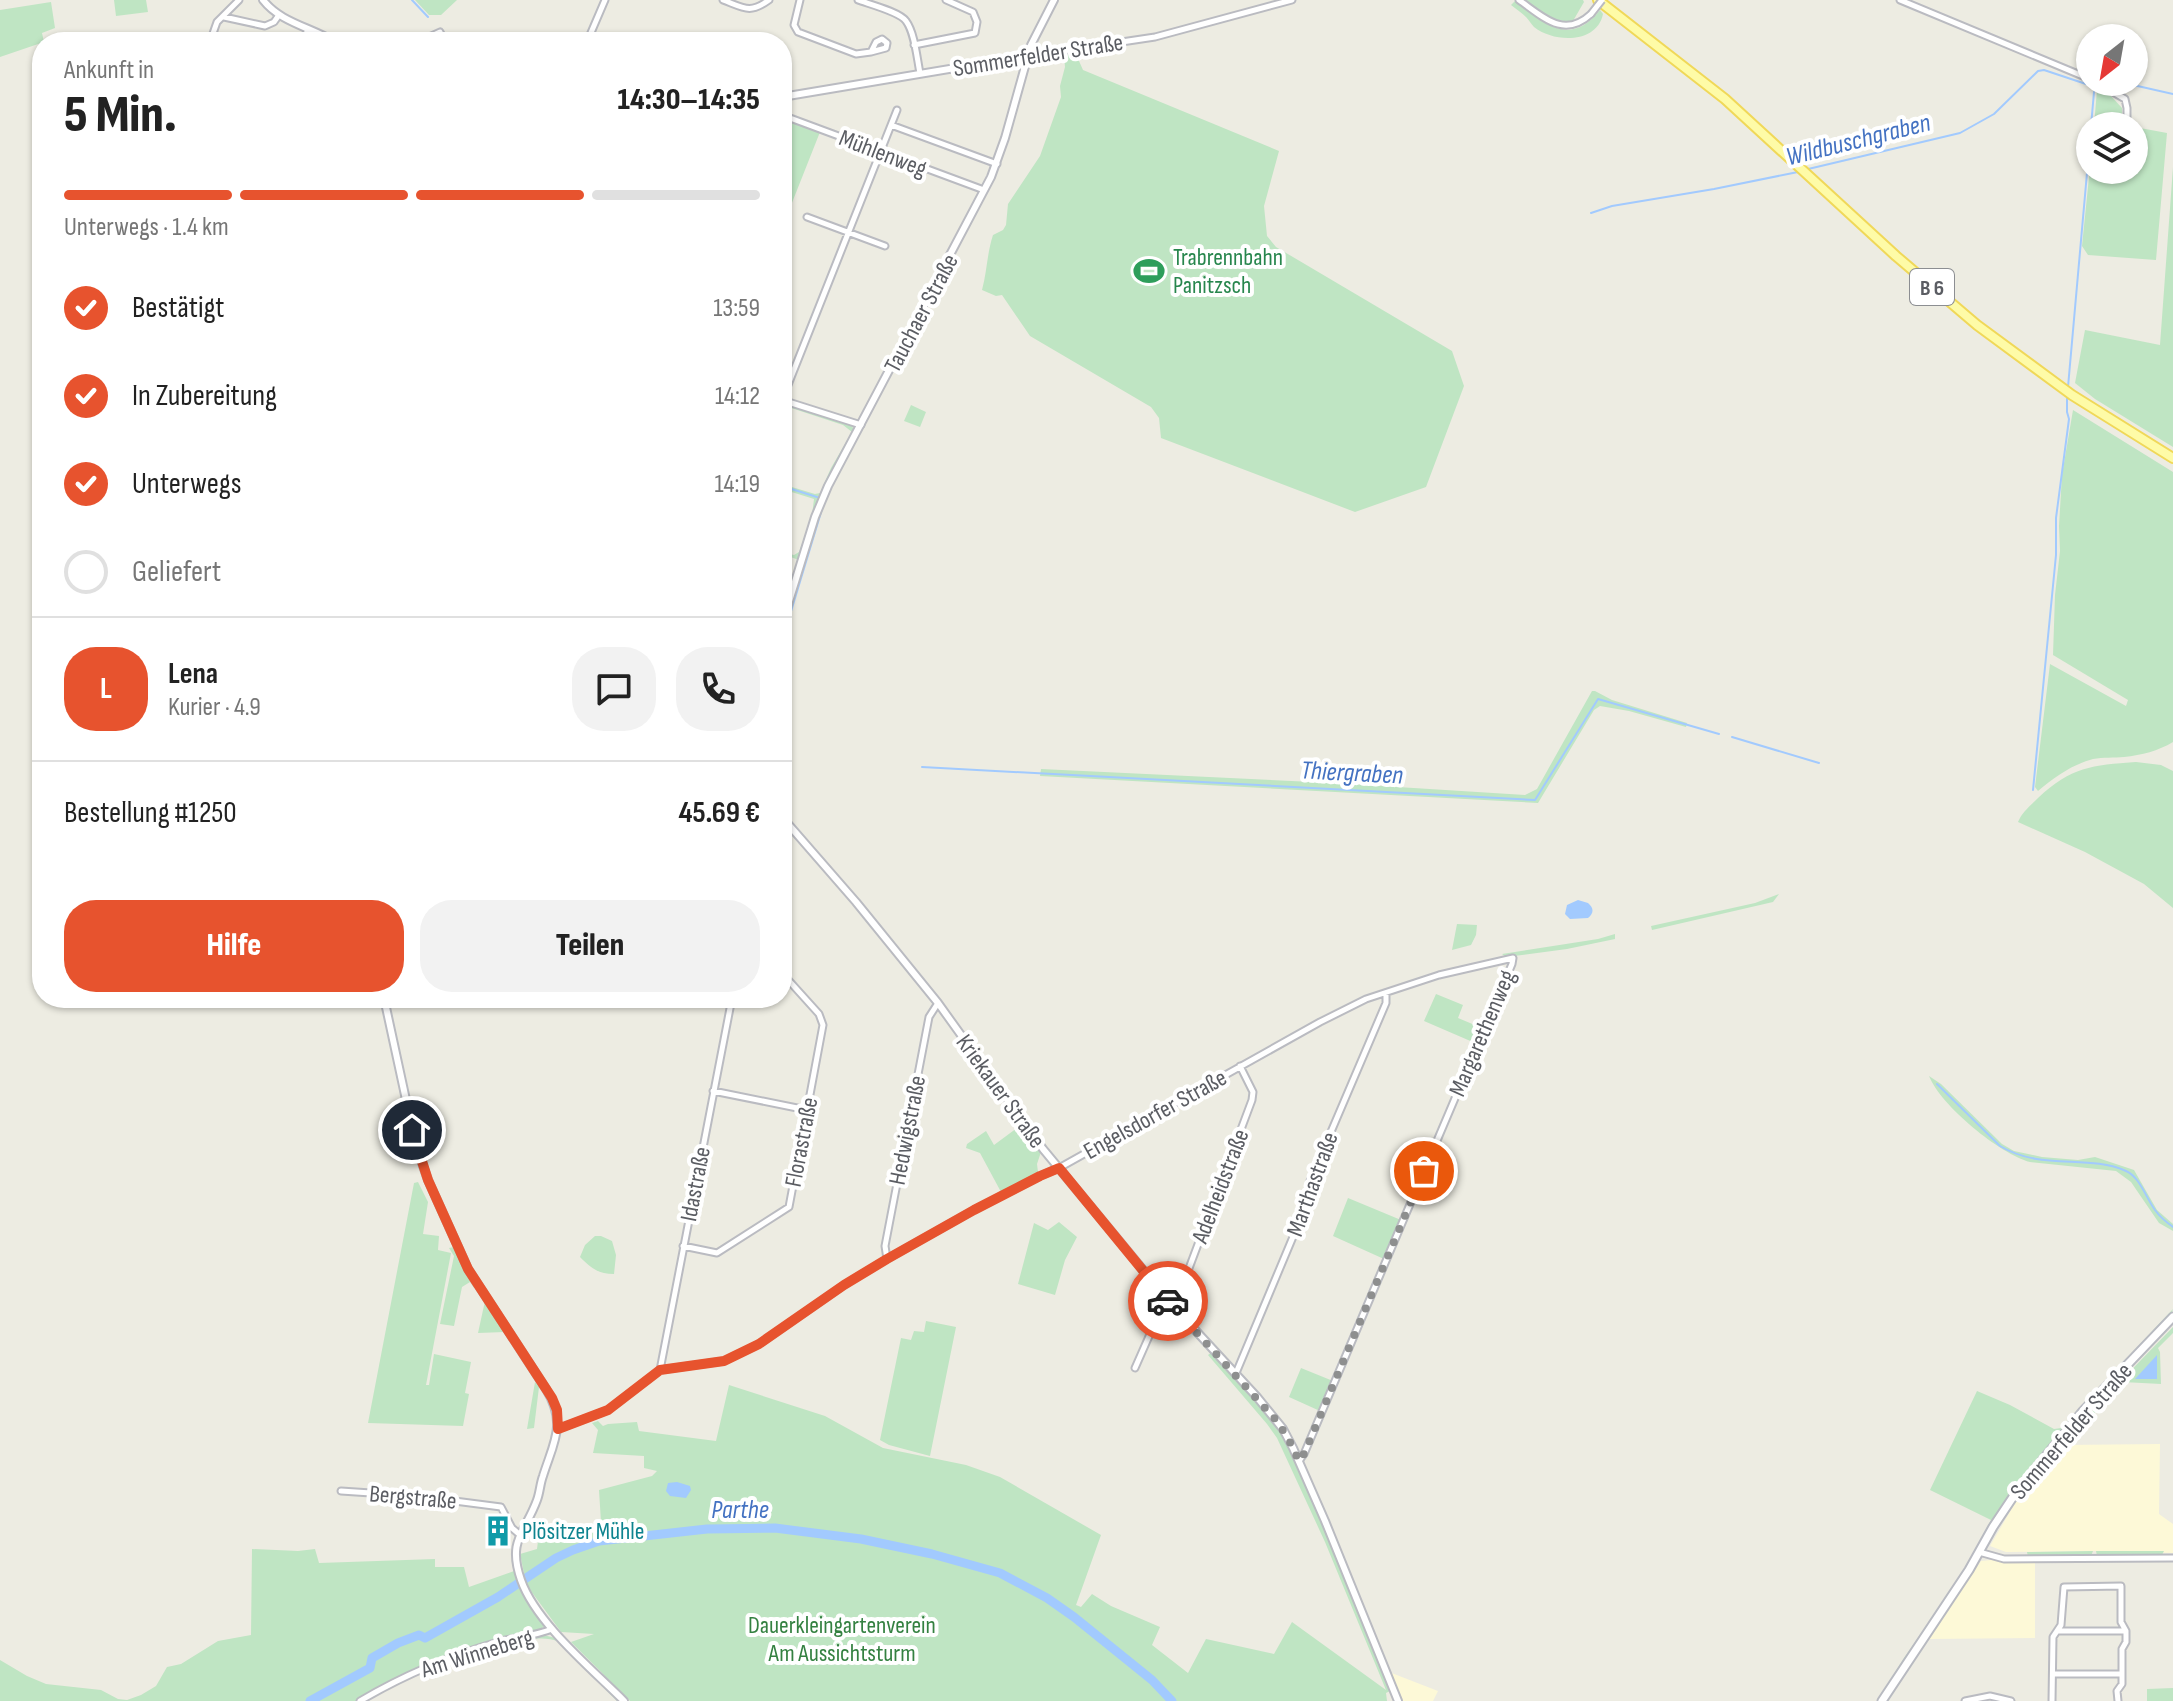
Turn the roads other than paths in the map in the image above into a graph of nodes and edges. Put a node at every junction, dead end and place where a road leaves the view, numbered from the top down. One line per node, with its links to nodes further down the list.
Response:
1 (239, 0): 15 (street)
2 (263, 0): 14 (street)
3 (605, 0): 20 (street)
4 (723, 0): 5 (street)
5 (769, 0)
6 (800, 0): 22 (street)
7 (858, 0): 21 (street)
8 (946, 0): 21 (street)
9 (1054, 0): 23 (street, Tauchaer Straße)
10 (1292, 0): 23 (street, Sommerfelder Straße)
11 (1519, 0): 12 (street, bridge)
12 (1600, 0): 39 (main road, B 6)
13 (1900, 0): 25 (street)
14 (279, 15): 15 (street); 16 (street)
15 (224, 17): 17 (street)
16 (308, 29): 18 (street); 19 (street)
17 (214, 32)
18 (307, 32)
19 (314, 32)
20 (591, 32)
21 (914, 45): 24 (street)
22 (871, 52)
23 (1027, 56): 24 (street, Sommerfelder Straße); 31 (street, Tauchaer Straße)
24 (920, 73): 26 (street, Sommerfelder Straße)
25 (2076, 73)
26 (792, 95)
27 (897, 110): 29 (street)
28 (792, 119): 30 (street, Mühlenweg)
29 (891, 125): 30 (street); 31 (street)
30 (880, 151): 32 (street, Mühlenweg); 34 (street)
31 (997, 164): 32 (street, Tauchaer Straße)
32 (984, 190): 38 (street, Tauchaer Straße)
33 (807, 217): 34 (street)
34 (847, 233): 35 (street); 36 (street)
35 (885, 246)
36 (792, 374)
37 (792, 403): 38 (street)
38 (861, 425): 40 (street, Tauchaer Straße)
39 (2173, 458)
40 (792, 592)
41 (792, 828): 45 (street, Kriekauer Straße)
42 (1513, 958): 44 (street, Engelsdorfer Straße); 60 (street, Margarethenweg)
43 (792, 985): 50 (street, Florastraße)
44 (1386, 993): 48 (street, Engelsdorfer Straße); 58 (street, Marthastraße)
45 (938, 1003): 51 (street, Kriekauer Straße); 53 (street, Hedwigstraße)
46 (386, 1008): 59 (street)
47 (730, 1008): 49 (street, Idastraße)
48 (1240, 1066): 51 (street, Engelsdorfer Straße); 54 (street, Adelheidstraße)
49 (713, 1091): 50 (street); 52 (street, Idastraße)
50 (807, 1110): 52 (street, Florastraße)
51 (1059, 1168): 53 (street, Engelsdorfer Straße); 54 (street, Kriekauer Straße)
52 (683, 1246): 57 (street, Idastraße)
53 (887, 1259): 57 (street, Engelsdorfer Straße)
54 (1173, 1306): 56 (street, Adelheidstraße); 58 (street, Kriekauer Straße)
55 (2173, 1317): 63 (main road, Sommerfelder Straße)
56 (1135, 1368)
57 (660, 1370): 59 (street, Engelsdorfer Straße)
58 (1235, 1374): 60 (street, Kriekauer Straße)
59 (558, 1429): 62 (street)
60 (1299, 1461): 72 (street, Kriekauer Straße)
61 (341, 1491): 62 (street, Bergstraße)
62 (519, 1534): 65 (street)
63 (1979, 1552): 64 (street); 73 (main road, Sommerfelder Straße)
64 (2173, 1558)
65 (552, 1629): 70 (street, Am Winneberg); 71 (street)
66 (2058, 1631): 67 (street); 67 (street); 68 (street)
67 (2126, 1631): 69 (street)
68 (2053, 1674): 69 (street); 76 (street)
69 (2122, 1674): 77 (street)
70 (360, 1701)
71 (624, 1701)
72 (1398, 1701)
73 (1882, 1701)
74 (1965, 1701): 75 (street)
75 (2011, 1701)
76 (2052, 1701)
77 (2118, 1701)

